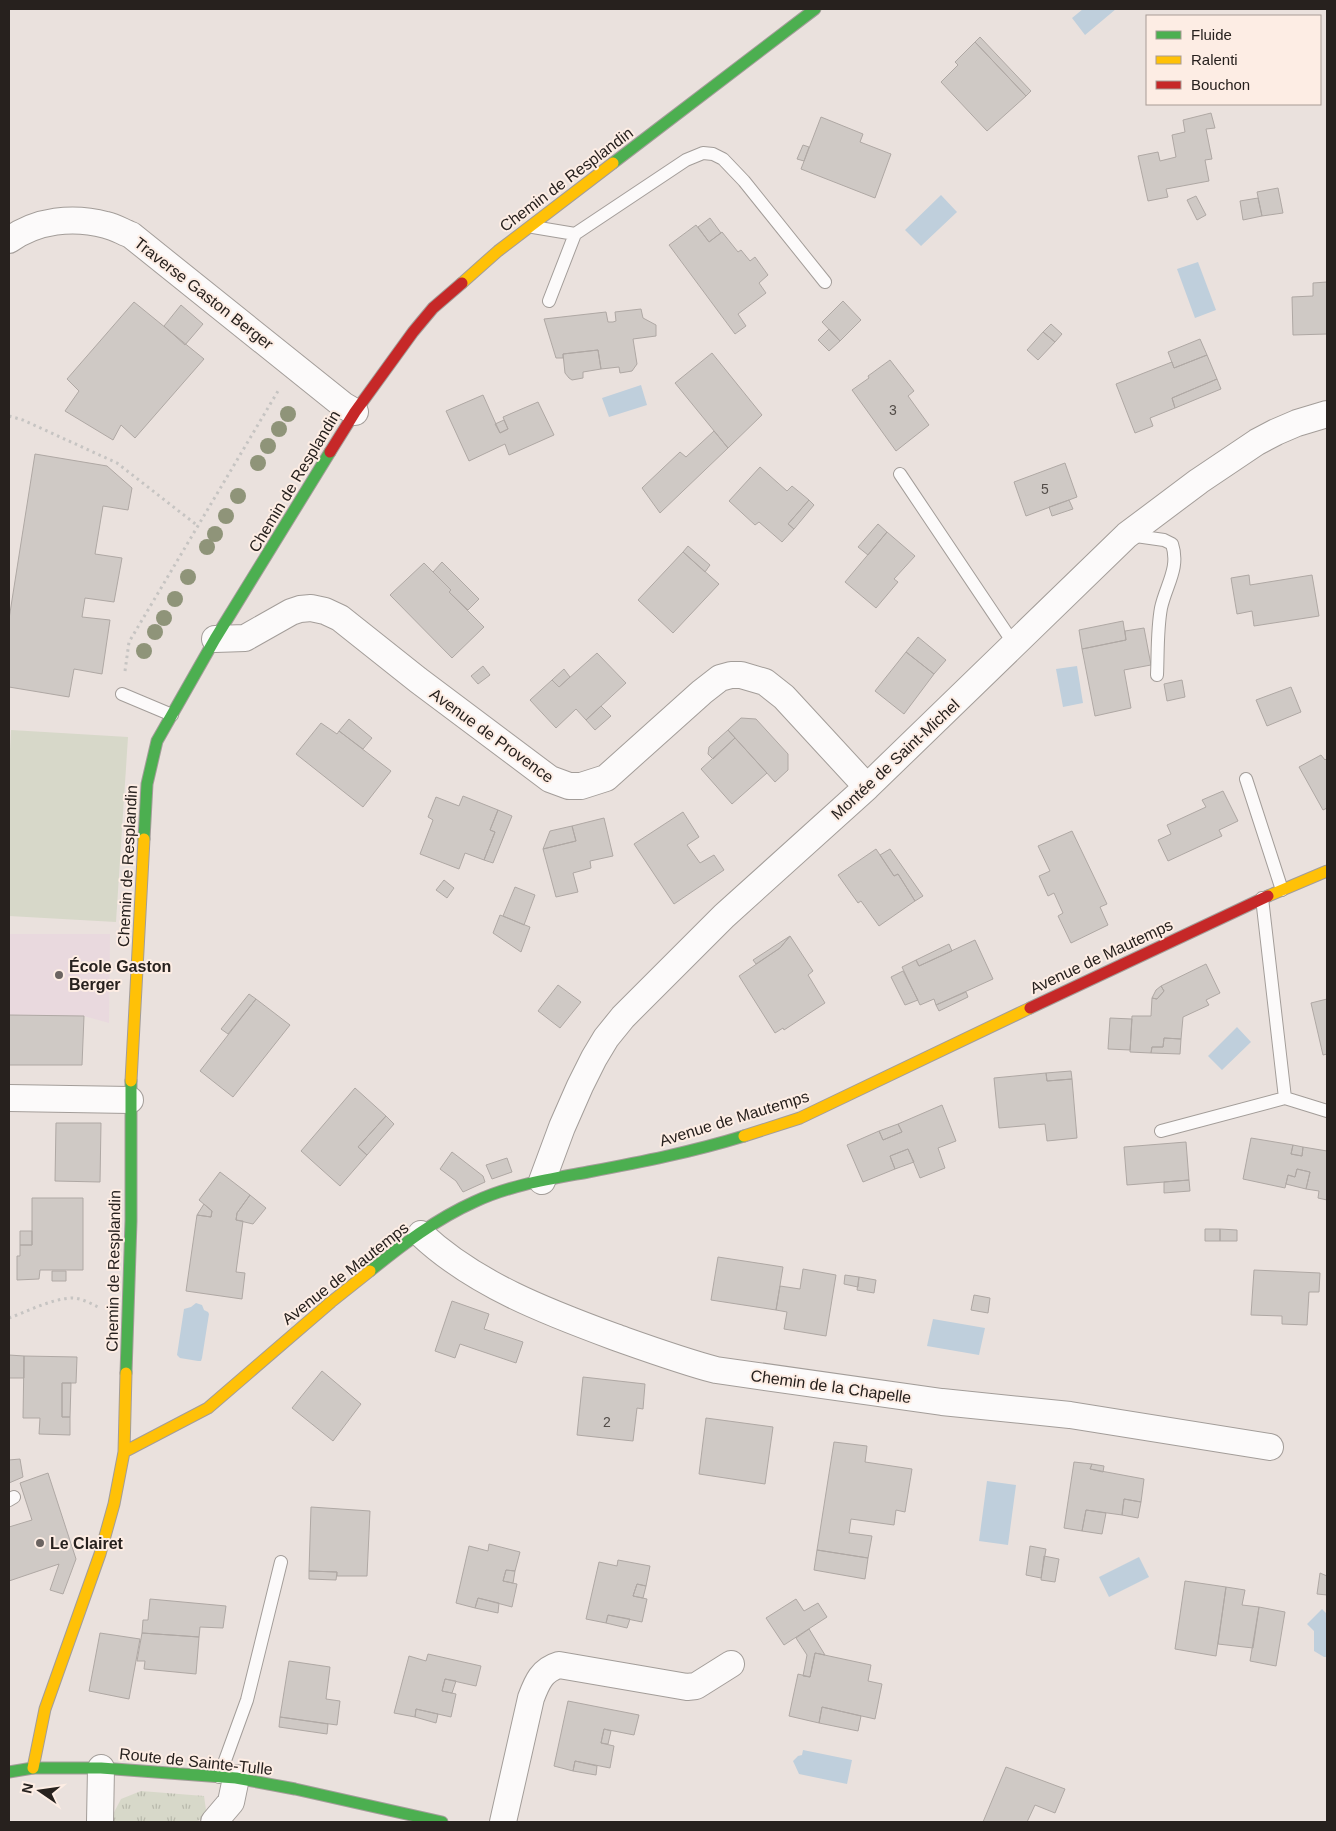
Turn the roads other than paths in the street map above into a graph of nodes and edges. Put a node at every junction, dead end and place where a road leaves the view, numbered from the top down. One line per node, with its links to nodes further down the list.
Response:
1 (815, 9): 2 (street, Chemin de Resplandin)
2 (530, 227): 3 (lane); 7 (street, Chemin de Resplandin)
3 (575, 234): 5 (lane); 6 (lane)
4 (9, 240): 7 (street, Traverse Gaston Berger)
5 (825, 282)
6 (549, 301)
7 (355, 412): 11 (street, Chemin de Resplandin)
8 (1327, 414): 10 (street, Montée de Saint-Michel)
9 (900, 474): 12 (lane)
10 (1127, 535): 12 (street, Montée de Saint-Michel); 13 (lane)
11 (215, 639): 15 (street, Chemin de Resplandin); 17 (street, Avenue de Provence)
12 (1014, 644): 17 (street, Montée de Saint-Michel)
13 (1157, 675)
14 (122, 694): 15 (lane)
15 (172, 715): 23 (street, Chemin de Resplandin)
16 (1246, 779): 19 (lane)
17 (867, 787): 26 (street, Montée de Saint-Michel)
18 (1327, 871): 19 (street, Avenue de Mautemps)
19 (1282, 890): 20 (street, Avenue de Mautemps)
20 (1262, 898): 22 (lane); 26 (street, Avenue de Mautemps)
21 (9, 1098): 23 (street)
22 (1285, 1098): 24 (lane); 25 (lane)
23 (130, 1100): 29 (street, Chemin de Resplandin)
24 (1327, 1112)
25 (1161, 1131)
26 (542, 1181): 27 (street, Avenue de Mautemps)
27 (420, 1234): 28 (street, Chemin de la Chapelle); 29 (street, Avenue de Mautemps)
28 (1270, 1447)
29 (124, 1452): 32 (street, Chemin de Resplandin)
30 (282, 1562): 35 (lane)
31 (731, 1664): 39 (street)
32 (33, 1768): 33 (street, Route de Sainte-Tulle); 34 (street, Route de Sainte-Tulle)
33 (101, 1768): 35 (street, Route de Sainte-Tulle); 36 (street)
34 (9, 1772)
35 (227, 1778): 37 (street); 38 (street, Route de Sainte-Tulle)
36 (100, 1822)
37 (214, 1822)
38 (442, 1822)
39 (503, 1822)

